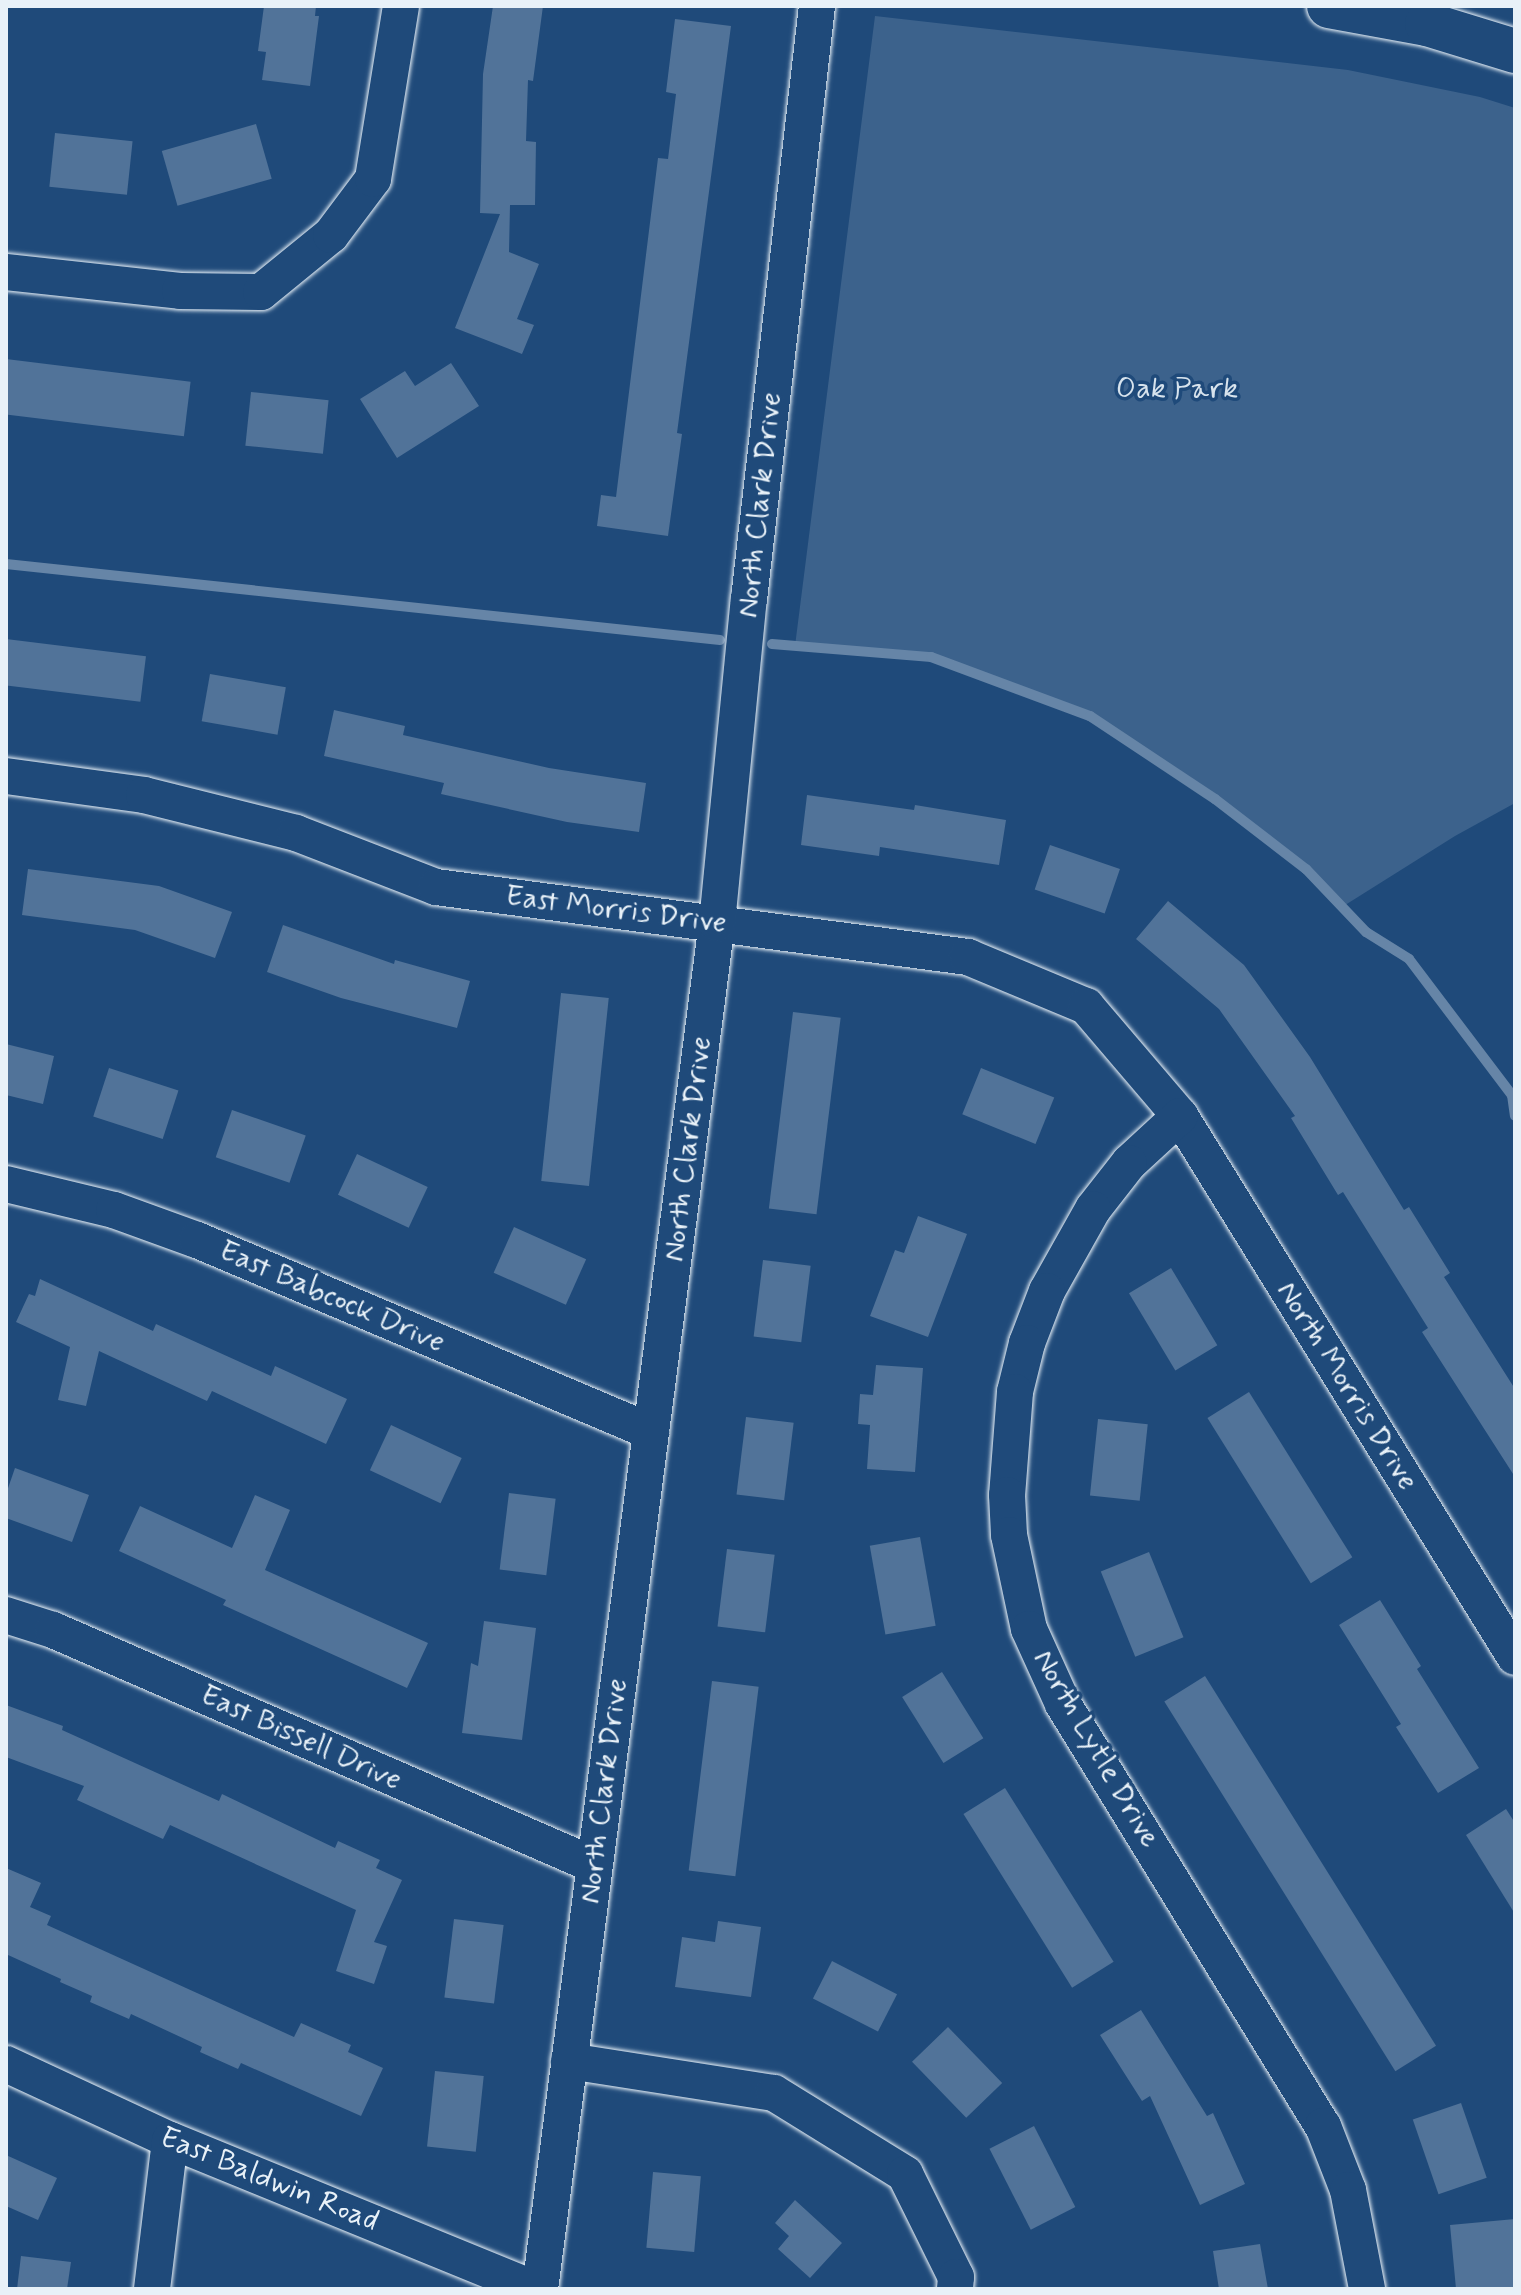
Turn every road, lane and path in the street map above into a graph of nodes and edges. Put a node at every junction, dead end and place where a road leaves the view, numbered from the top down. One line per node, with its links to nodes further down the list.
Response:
1 (401, 6): 5 (street)
2 (817, 6): 7 (street, North Clark Drive)
3 (1329, 6): 4 (street)
4 (1515, 51)
5 (6, 272)
6 (6, 776): 7 (street, East Morris Drive)
7 (717, 923): 8 (street, East Morris Drive); 10 (street, North Clark Drive)
8 (1180, 1116): 12 (street, North Morris Drive); 20 (street, North Lytle Drive)
9 (6, 1184): 10 (street, East Babcock Drive)
10 (651, 1432): 13 (street, North Clark Drive)
11 (6, 1615): 13 (street, East Bissell Drive)
12 (1515, 1657)
13 (594, 1865): 14 (street, North Clark Drive)
14 (569, 2061): 18 (street, North Clark Drive); 19 (street)
15 (6, 2064): 16 (street, East Baldwin Road)
16 (170, 2140): 17 (street); 18 (street, East Baldwin Road)
17 (152, 2289)
18 (538, 2289)
19 (955, 2289)
20 (1367, 2289)

